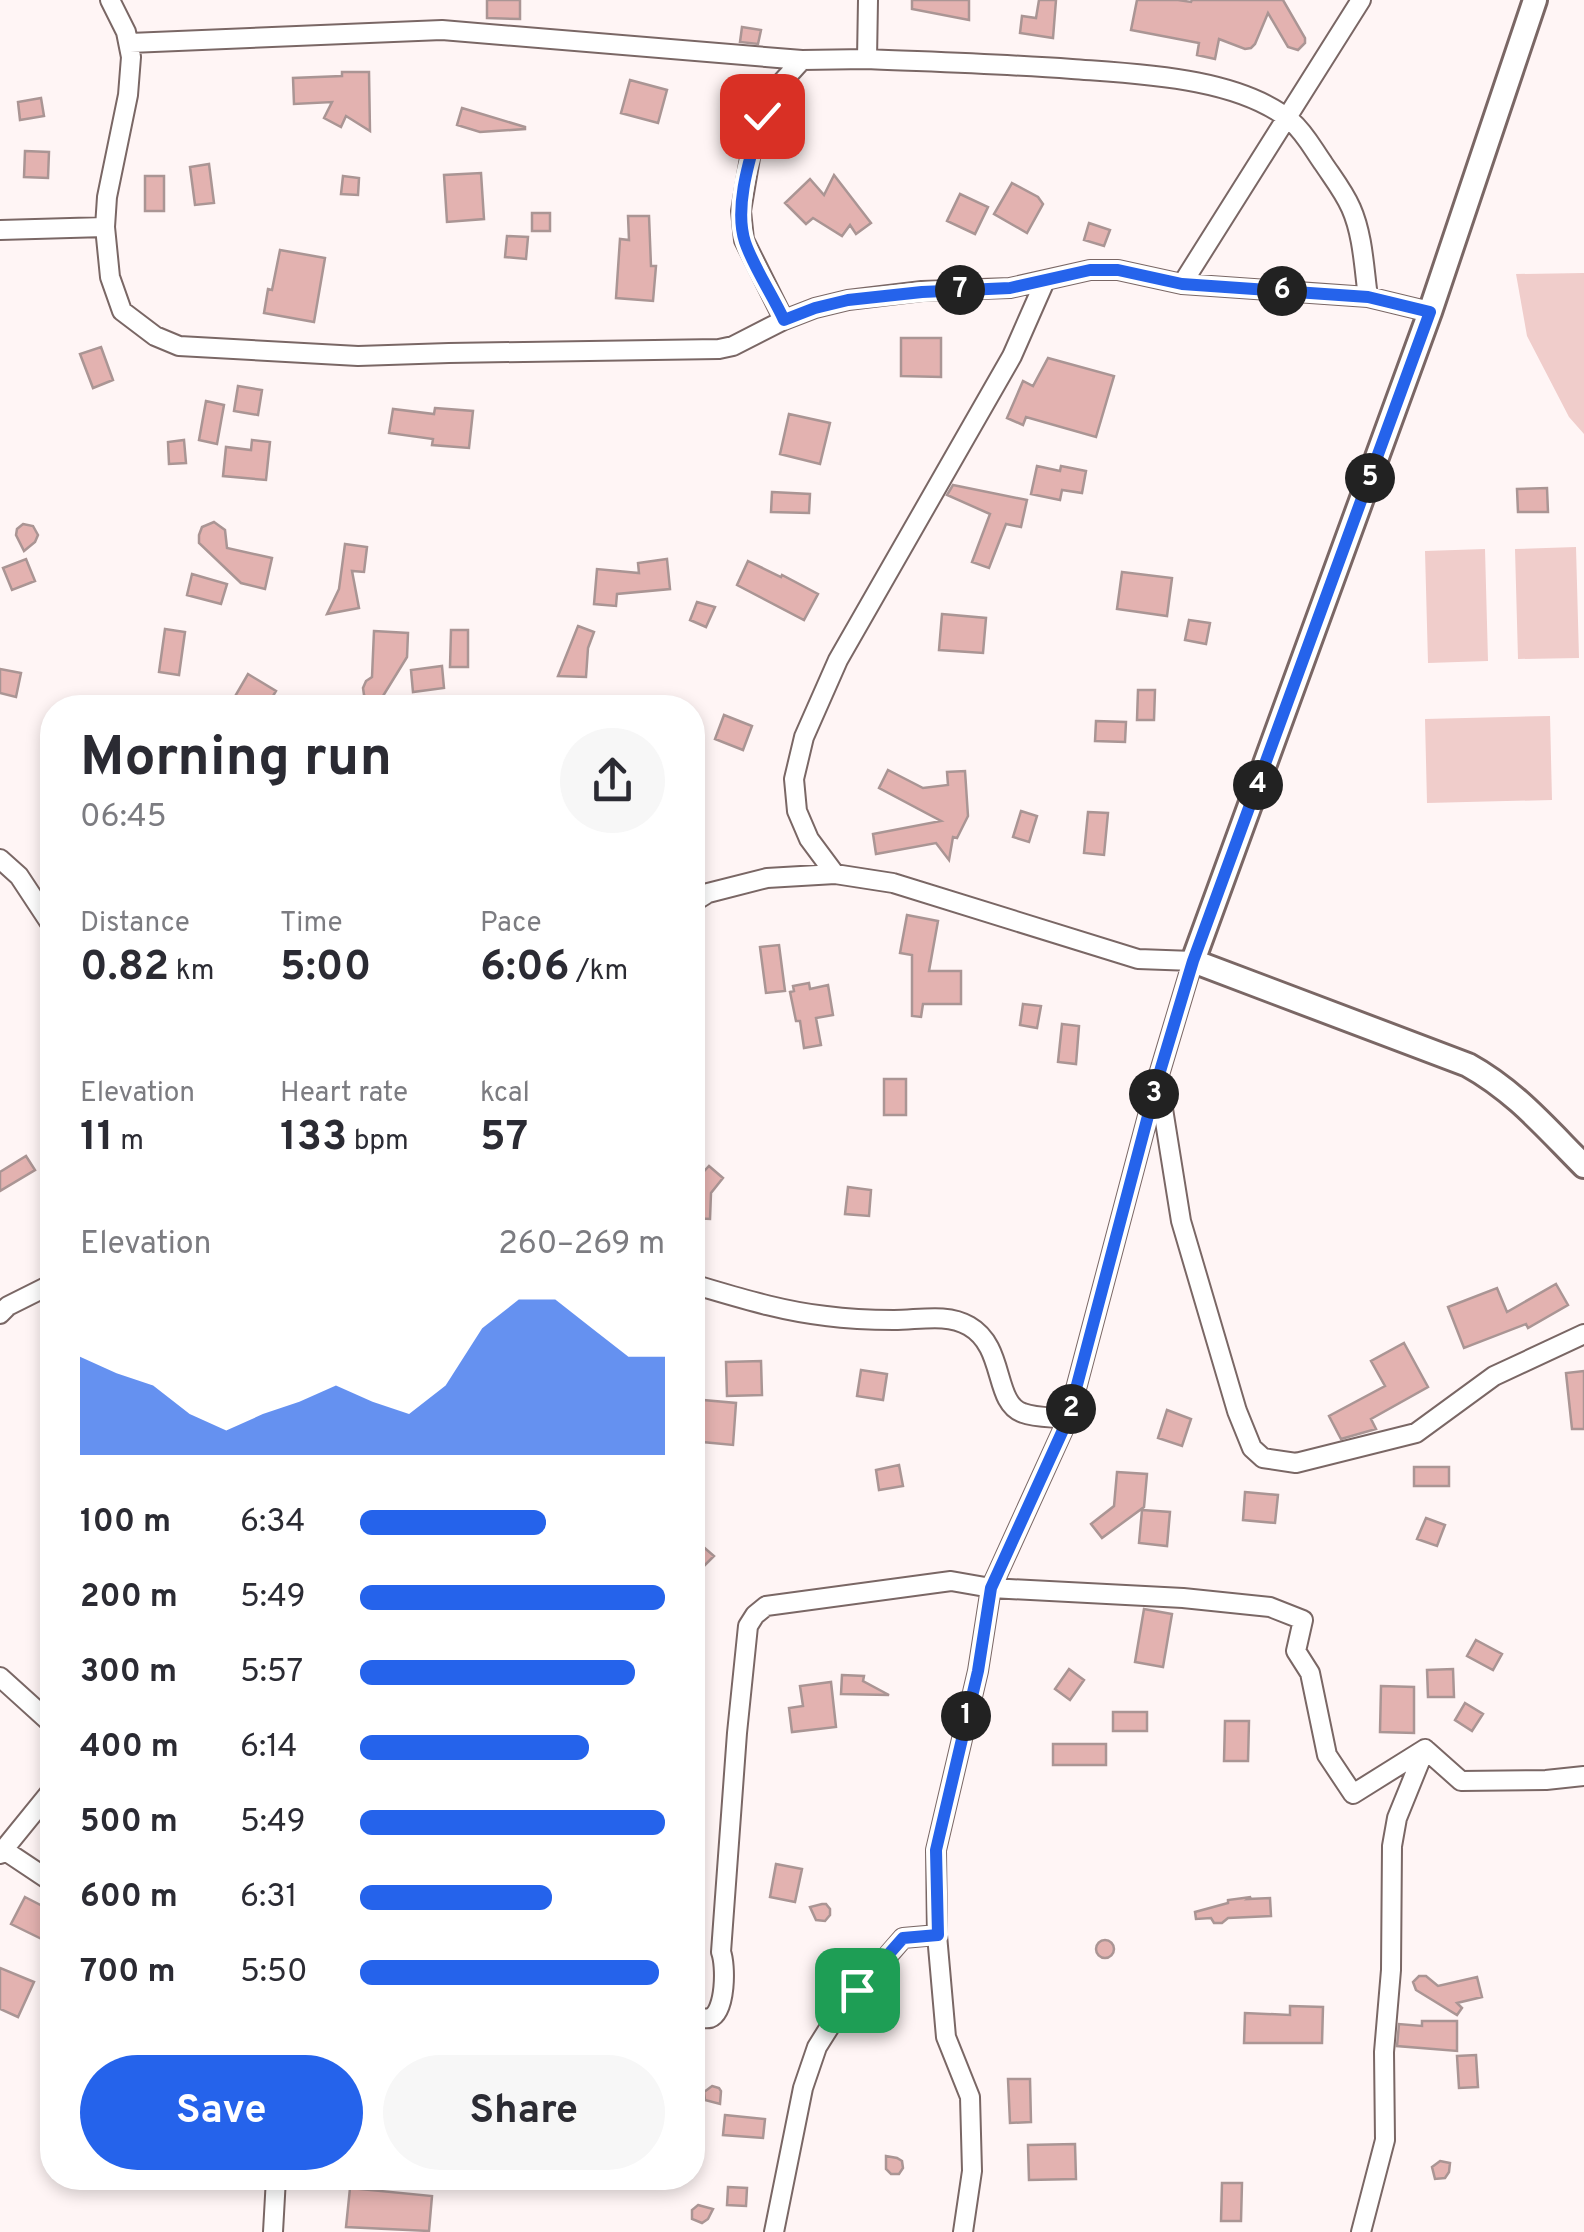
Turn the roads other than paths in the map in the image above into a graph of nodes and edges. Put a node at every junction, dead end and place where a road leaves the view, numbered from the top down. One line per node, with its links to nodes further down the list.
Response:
1 (110, 0): 5 (street)
2 (868, 0): 6 (street)
3 (1361, 0): 8 (street)
4 (1536, 0): 14 (street)
5 (130, 44): 7 (street); 9 (street)
6 (867, 59): 7 (street); 8 (street)
7 (802, 60): 15 (street)
8 (1288, 118): 12 (street); 13 (street)
9 (104, 228): 10 (street); 15 (street)
10 (0, 230)
11 (1045, 280): 12 (street); 15 (street); 17 (street)
12 (1182, 284): 13 (street)
13 (1368, 297): 14 (street)
14 (1430, 312): 20 (street)
15 (784, 320)
16 (0, 859): 19 (street)
17 (836, 874): 18 (street); 20 (street)
18 (705, 894)
19 (40, 908)
20 (1193, 961): 21 (street); 22 (street)
21 (1158, 1078): 26 (street); 27 (street)
22 (1584, 1166)
23 (705, 1288): 27 (street)
24 (40, 1290): 25 (street)
25 (0, 1314)
26 (1584, 1334)
27 (1068, 1419): 28 (street)
28 (991, 1588): 31 (street); 36 (street); 37 (street)
29 (0, 1676): 30 (street)
30 (40, 1713)
31 (1425, 1749): 32 (street); 42 (street)
32 (1584, 1776)
33 (40, 1805): 34 (street)
34 (2, 1852): 35 (street)
35 (40, 1875)
36 (938, 1935): 40 (street); 41 (street)
37 (705, 2019)
38 (275, 2190): 39 (street)
39 (273, 2232)
40 (774, 2232)
41 (963, 2232)
42 (1361, 2232)

